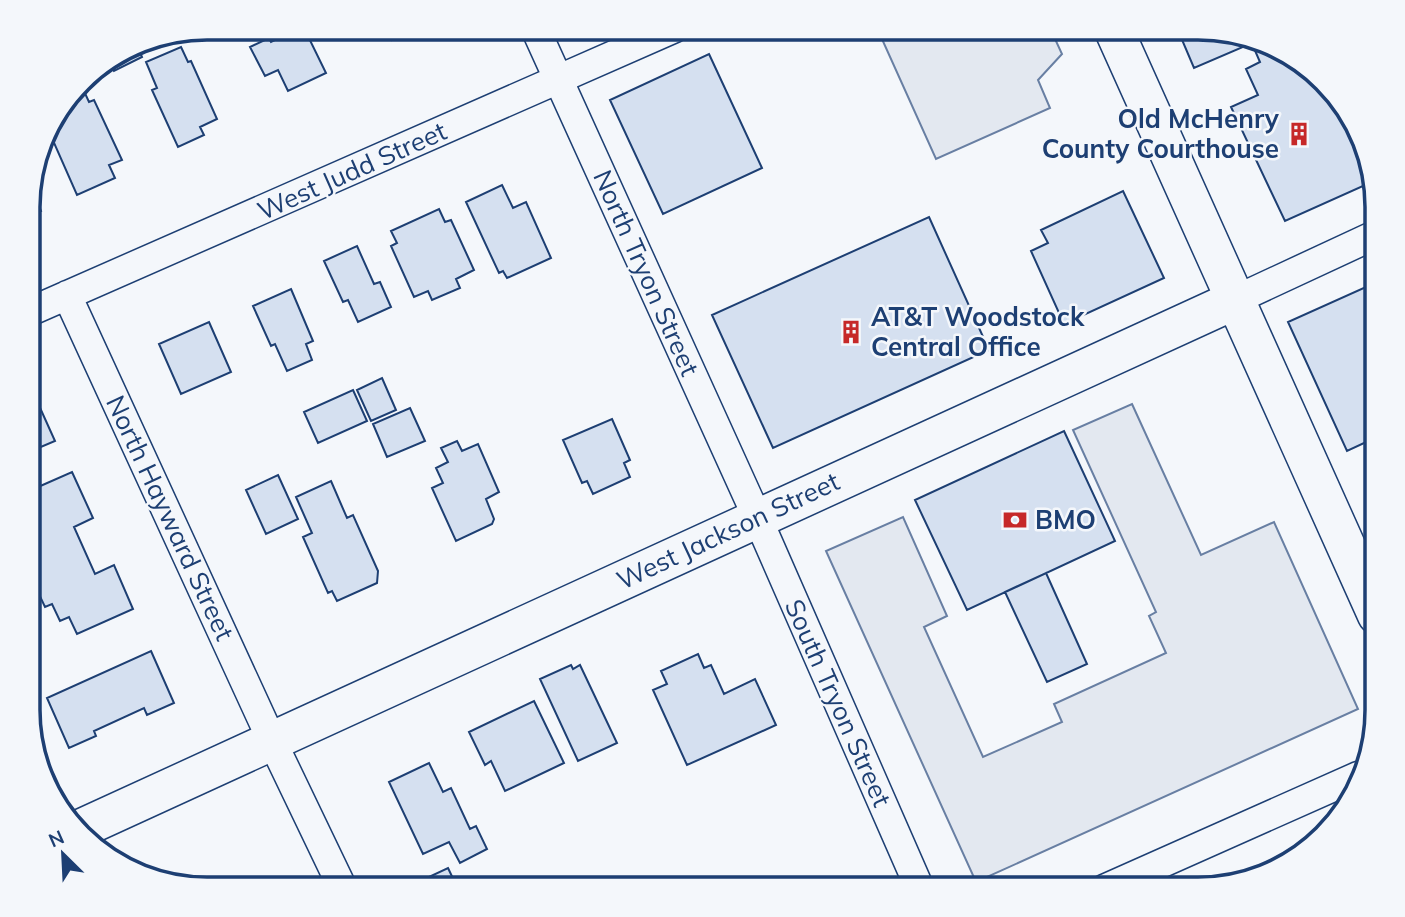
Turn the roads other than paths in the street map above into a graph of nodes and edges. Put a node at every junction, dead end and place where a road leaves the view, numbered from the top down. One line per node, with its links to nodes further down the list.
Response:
1 (540, 40): 4 (street, North Tryon Street)
2 (649, 40): 4 (street, West Judd Street)
3 (1118, 40): 7 (street)
4 (558, 81): 6 (street, West Judd Street); 9 (street, North Tryon Street)
5 (1364, 240): 7 (street, West Jackson Street)
6 (67, 295): 8 (street, West Judd Street); 11 (street, North Hayward Street)
7 (1235, 300): 9 (street, West Jackson Street); 10 (street)
8 (40, 307)
9 (757, 517): 11 (street, West Jackson Street); 14 (street, South Tryon Street)
10 (1364, 586)
11 (272, 741): 13 (street, West Jackson Street); 16 (street, North Hayward Street)
12 (1348, 780): 15 (street)
13 (98, 821)
14 (914, 876)
15 (1133, 876)
16 (337, 877)

